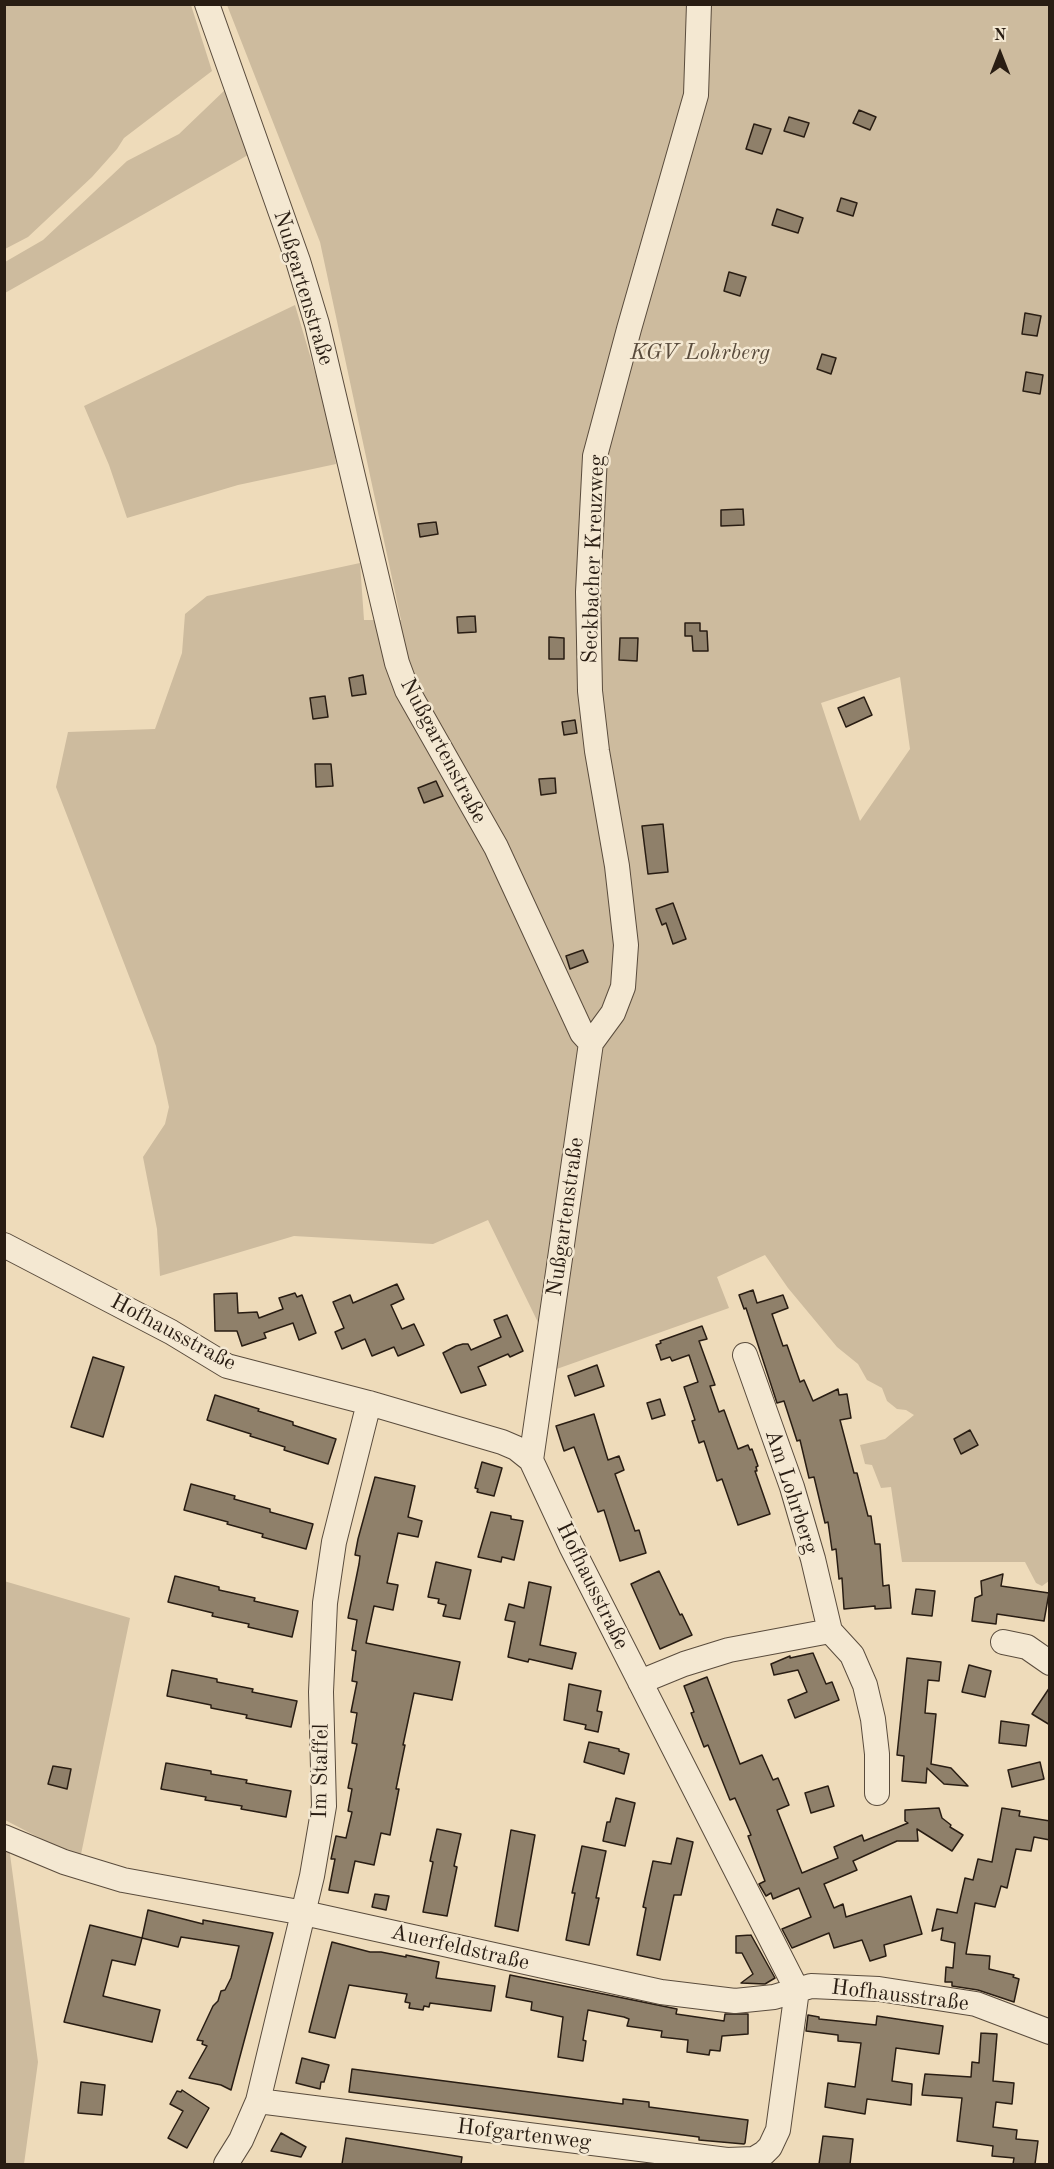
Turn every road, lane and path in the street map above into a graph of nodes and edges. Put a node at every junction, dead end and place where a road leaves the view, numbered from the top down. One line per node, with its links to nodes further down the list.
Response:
1 (207, 4): 3 (street, Nußgartenstraße)
2 (699, 4): 3 (street, Seckbacher Kreuzweg)
3 (591, 1043): 7 (street, Nußgartenstraße)
4 (4, 1245): 6 (street, Hofhausstraße)
5 (745, 1355): 8 (street, Am Lohrberg)
6 (369, 1403): 7 (street, Hofhausstraße); 14 (street, Im Staffel)
7 (531, 1460): 11 (street, Hofhausstraße)
8 (830, 1631): 11 (street); 12 (street, Am Lohrberg)
9 (1003, 1642): 10 (street)
10 (1050, 1663)
11 (640, 1683): 15 (street, Hofhausstraße)
12 (877, 1793)
13 (4, 1837): 14 (street, Auerfeldstraße)
14 (304, 1913): 15 (street, Auerfeldstraße); 17 (street, Im Staffel)
15 (797, 1990): 16 (street, Hofhausstraße); 17 (street, Hofgartenweg)
16 (1050, 2032)
17 (258, 2101): 18 (street, Im Staffel)
18 (226, 2164)

